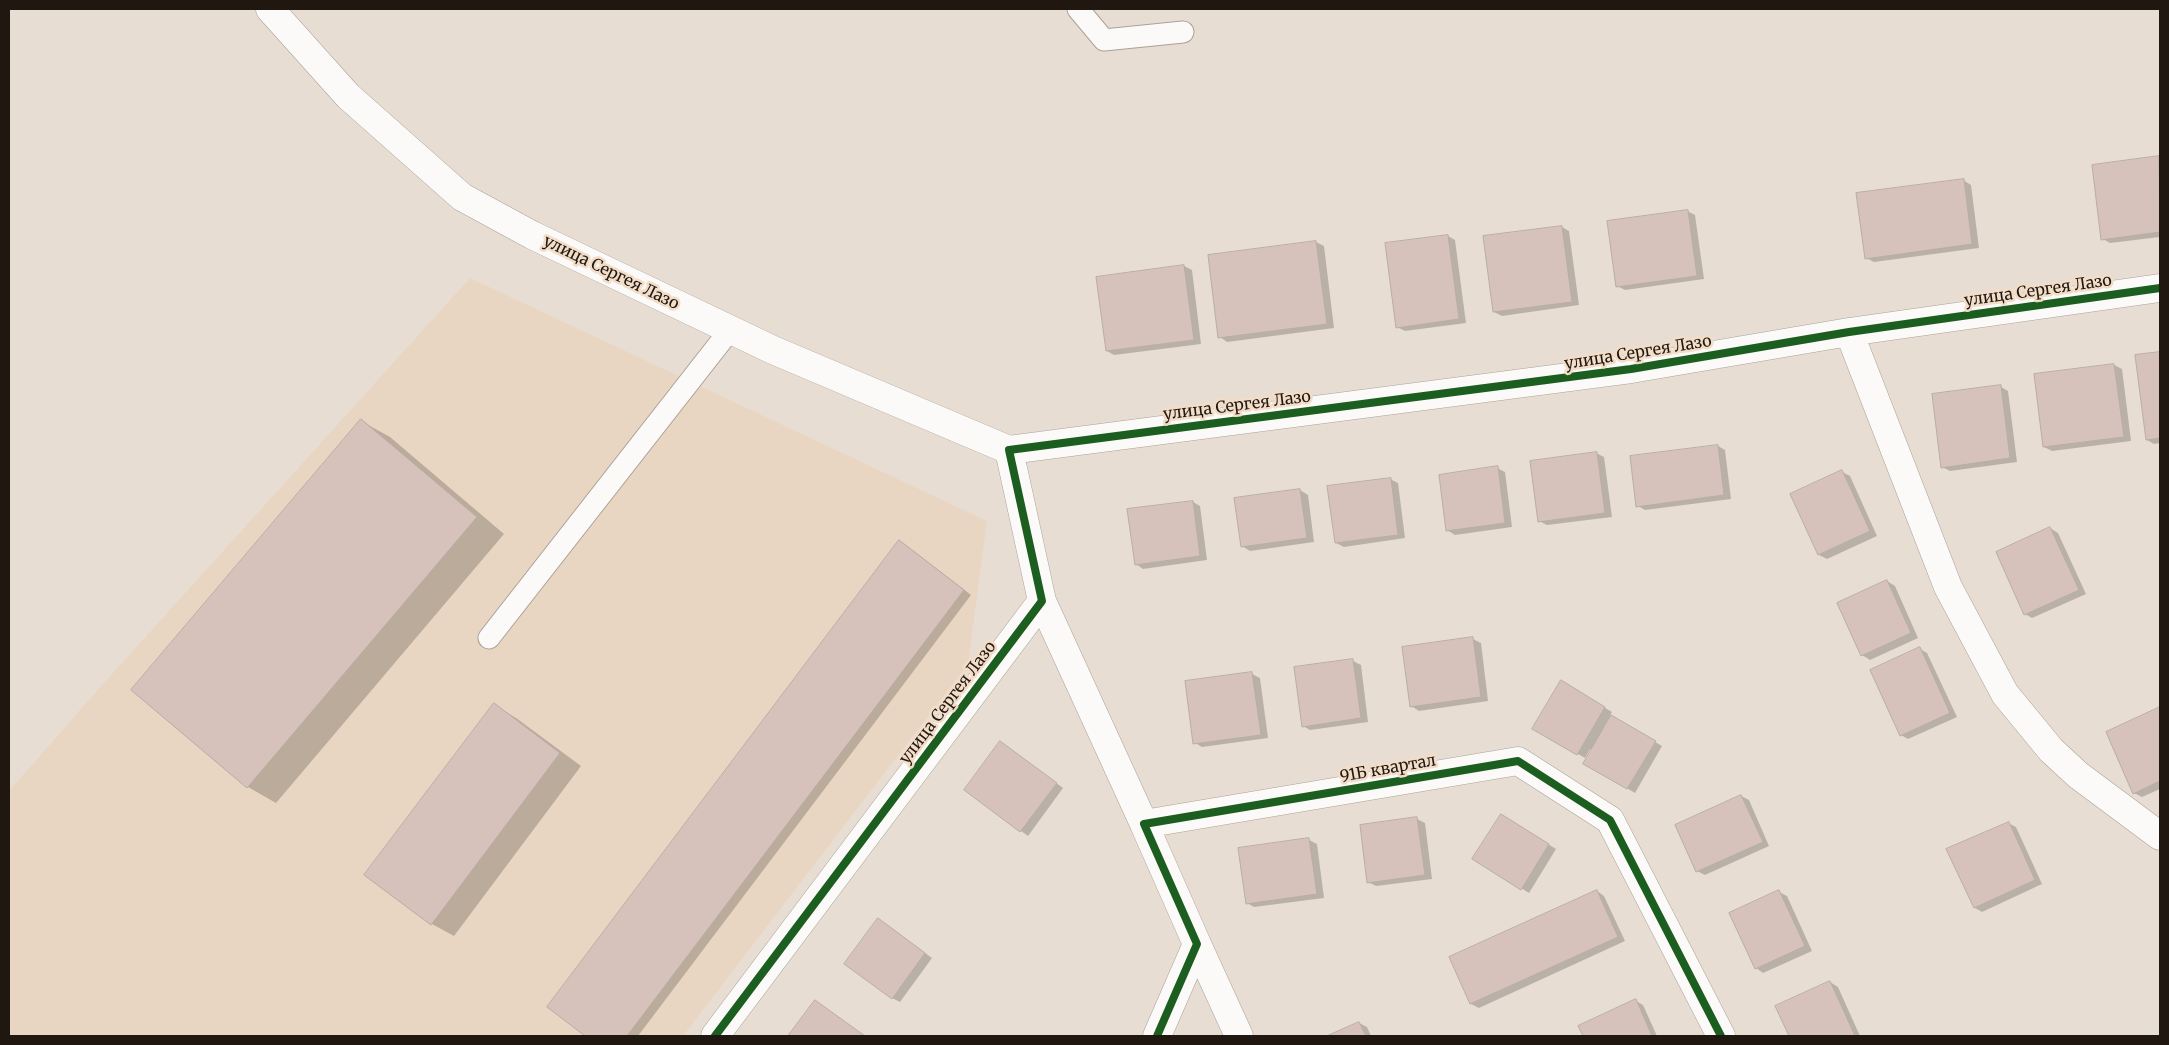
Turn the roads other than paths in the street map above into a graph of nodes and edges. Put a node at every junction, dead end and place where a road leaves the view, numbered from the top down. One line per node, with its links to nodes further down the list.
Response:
1 (270, 9): 5 (street, улица Сергея Лазо)
2 (1078, 9): 3 (lane)
3 (1183, 32)
4 (2160, 288): 6 (street, улица Сергея Лазо)
5 (730, 330): 7 (street, улица Сергея Лазо); 9 (lane)
6 (1849, 332): 7 (street, улица Сергея Лазо); 11 (street)
7 (1009, 450): 8 (street)
8 (1042, 601): 10 (street); 13 (street, улица Сергея Лазо)
9 (489, 638)
10 (1144, 824): 12 (street); 16 (street, 91Б квартал)
11 (2160, 836)
12 (1197, 944): 14 (street); 15 (street)
13 (715, 1036)
14 (1157, 1036)
15 (1239, 1036)
16 (1721, 1036)

